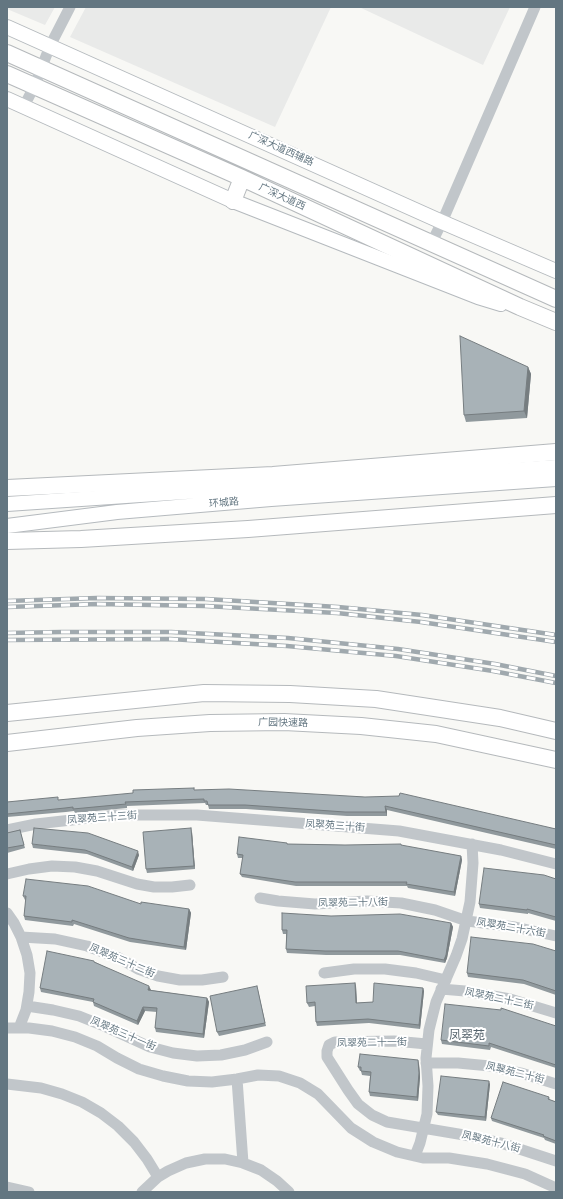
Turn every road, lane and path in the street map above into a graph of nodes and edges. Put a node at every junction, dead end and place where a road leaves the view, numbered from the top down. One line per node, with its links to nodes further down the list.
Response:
1 (70, 7): 4 (street)
2 (535, 7): 13 (street)
3 (7, 27): 4 (main road, 广深大道西辅路)
4 (50, 46): 6 (street); 13 (main road, 广深大道西辅路)
5 (7, 53): 6 (highway, 广深大道西)
6 (42, 68): 8 (street); 14 (highway, 广深大道西)
7 (7, 74): 8 (highway, 广深大道西)
8 (34, 87): 10 (street); 11 (highway, 广深大道西)
9 (7, 99): 10 (main road)
10 (24, 106): 12 (main road)
11 (242, 178): 12 (highway); 17 (highway, 广深大道西)
12 (233, 201): 17 (main road)
13 (442, 222): 14 (street); 15 (main road, 广深大道西辅路)
14 (432, 242): 16 (highway, 广深大道西)
15 (556, 271)
16 (556, 299)
17 (520, 307): 18 (highway, 广深大道西)
18 (540, 314): 19 (highway, 广深大道西); 20 (highway)
19 (556, 322)
20 (556, 327)
21 (556, 452): 25 (highway)
22 (556, 467): 24 (main road)
23 (556, 479): 24 (main road)
24 (442, 481): 26 (main road, 环城路); 28 (main road, 环城路)
25 (7, 488)
26 (7, 504)
27 (556, 505): 29 (highway)
28 (7, 526)
29 (7, 541)
30 (7, 713): 31 (highway)
31 (556, 731)
32 (7, 742): 33 (highway, 广园快速路)
33 (556, 760)
34 (197, 815): 35 (street, 凤翠苑三十三街); 36 (street, 凤翠苑三十街)
35 (7, 830)
36 (472, 844): 37 (street, 凤翠苑三十街); 42 (street)
37 (556, 864)
38 (7, 874): 39 (street)
39 (190, 885)
40 (260, 898): 42 (street, 凤翠苑二十八街)
41 (7, 913): 44 (street)
42 (467, 921): 43 (street, 凤翠苑二十六街); 47 (street)
43 (556, 936)
44 (21, 937): 46 (street, 凤翠苑三十二街); 48 (street)
45 (324, 973): 47 (street, 凤翠苑二十二街)
46 (223, 977)
47 (444, 984): 49 (street, 凤翠苑二十二街); 53 (street)
48 (26, 1006): 51 (street); 52 (street, 凤翠苑三十一街)
49 (556, 1013)
50 (7, 1028): 51 (street)
51 (19, 1028): 56 (street)
52 (267, 1042)
53 (427, 1044): 54 (street, 凤翠苑二十一街); 55 (street)
54 (327, 1057): 59 (street, 凤翠苑十八街)
55 (426, 1063): 58 (street, 凤翠苑二十街); 59 (street)
56 (237, 1079): 60 (street); 62 (street)
57 (7, 1084): 63 (street)
58 (556, 1084)
59 (425, 1129): 60 (street); 61 (street, 凤翠苑十八街)
60 (415, 1156): 65 (street)
61 (556, 1161)
62 (243, 1163): 63 (street); 68 (street)
63 (158, 1177): 67 (street)
64 (7, 1187): 66 (street)
65 (556, 1188)
66 (29, 1192)
67 (142, 1192)
68 (289, 1192)

